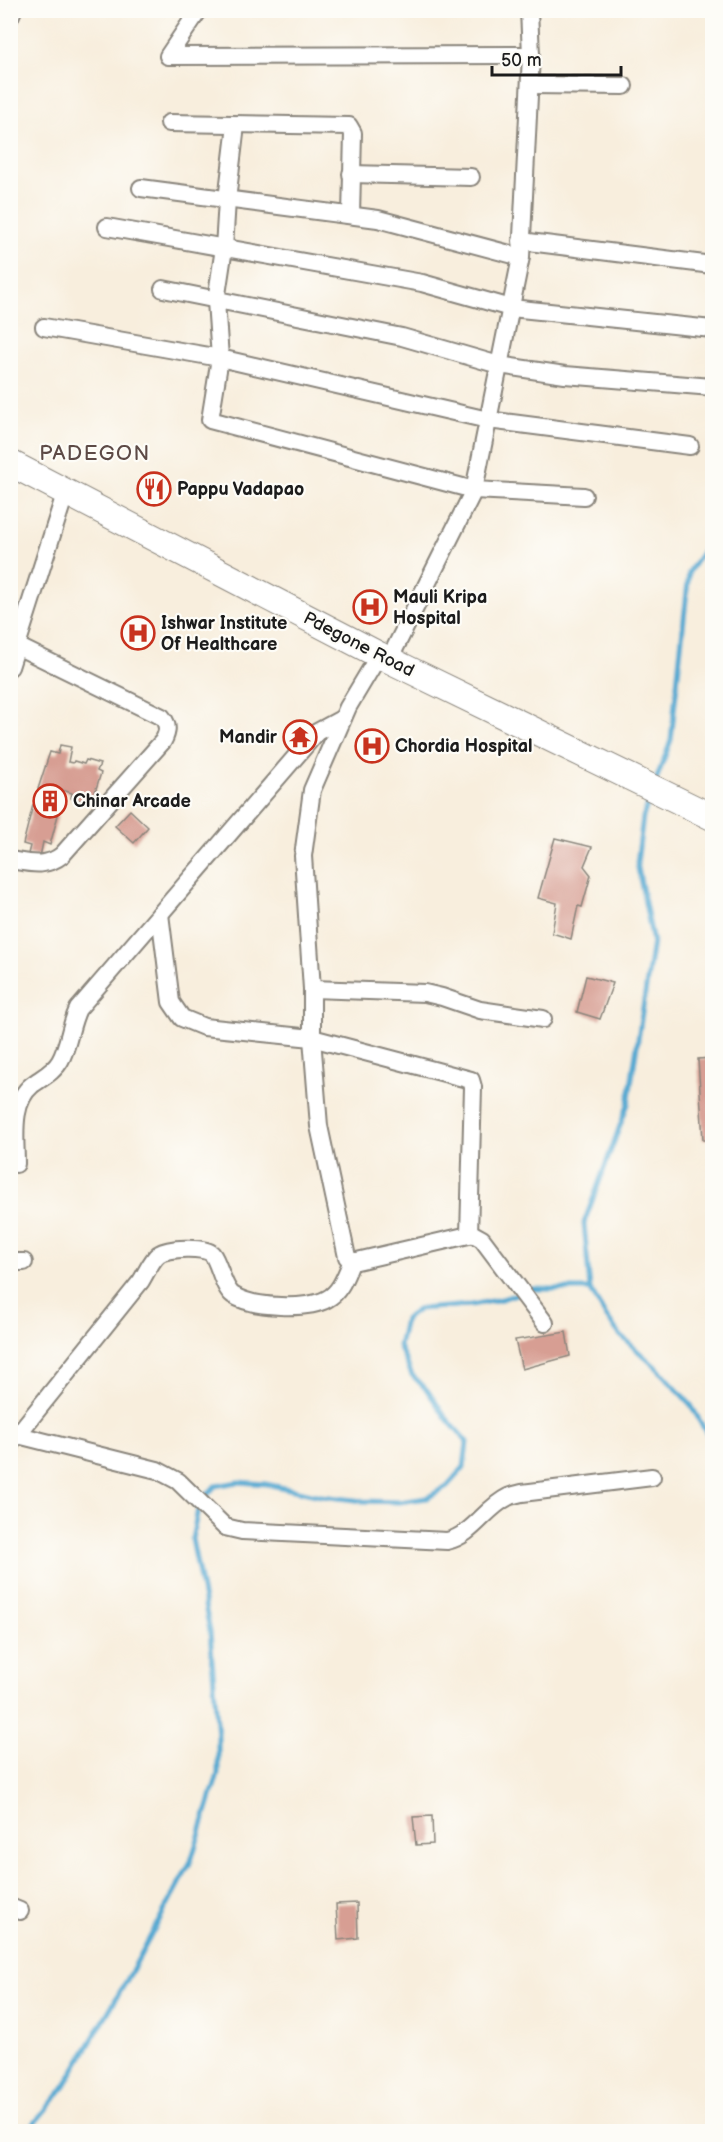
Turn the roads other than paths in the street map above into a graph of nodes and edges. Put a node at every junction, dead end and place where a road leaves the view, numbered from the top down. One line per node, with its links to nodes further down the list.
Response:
1 (13, 10): 4 (street)
2 (199, 10): 5 (street)
3 (529, 10): 5 (street)
4 (10, 17)
5 (531, 55): 6 (street)
6 (530, 85): 7 (street); 17 (street)
7 (624, 86)
8 (169, 123): 9 (street)
9 (236, 125): 10 (street); 13 (street)
10 (351, 174): 11 (street); 14 (street)
11 (471, 177)
12 (141, 188): 13 (street)
13 (228, 200): 14 (street); 16 (street)
14 (351, 216): 17 (street)
15 (107, 227): 16 (street)
16 (224, 248): 20 (street); 21 (street)
17 (521, 249): 18 (street); 21 (street)
18 (712, 265)
19 (164, 289): 20 (street)
20 (217, 300): 24 (street); 25 (street)
21 (510, 308): 23 (street); 25 (street)
22 (44, 327): 24 (street)
23 (712, 329)
24 (220, 358): 27 (street); 30 (street)
25 (499, 365): 26 (street); 27 (street)
26 (712, 387)
27 (488, 420): 28 (street); 30 (street)
28 (690, 446)
29 (10, 463): 31 (highway, Pdegone Road)
30 (474, 490): 32 (street); 34 (street)
31 (66, 491): 33 (street); 34 (highway, Pdegone Road)
32 (584, 496)
33 (17, 646): 35 (street); 38 (street)
34 (384, 658): 36 (street); 37 (highway, Pdegone Road)
35 (10, 667)
36 (343, 718): 39 (street); 40 (street)
37 (712, 817)
38 (10, 860)
39 (160, 914): 42 (street); 43 (street)
40 (312, 989): 41 (street); 42 (street)
41 (543, 1019)
42 (312, 1038): 44 (street); 45 (street)
43 (16, 1164)
44 (469, 1234): 45 (street); 46 (street)
45 (352, 1261): 47 (street)
46 (545, 1323)
47 (14, 1440): 48 (street)
48 (652, 1477)

